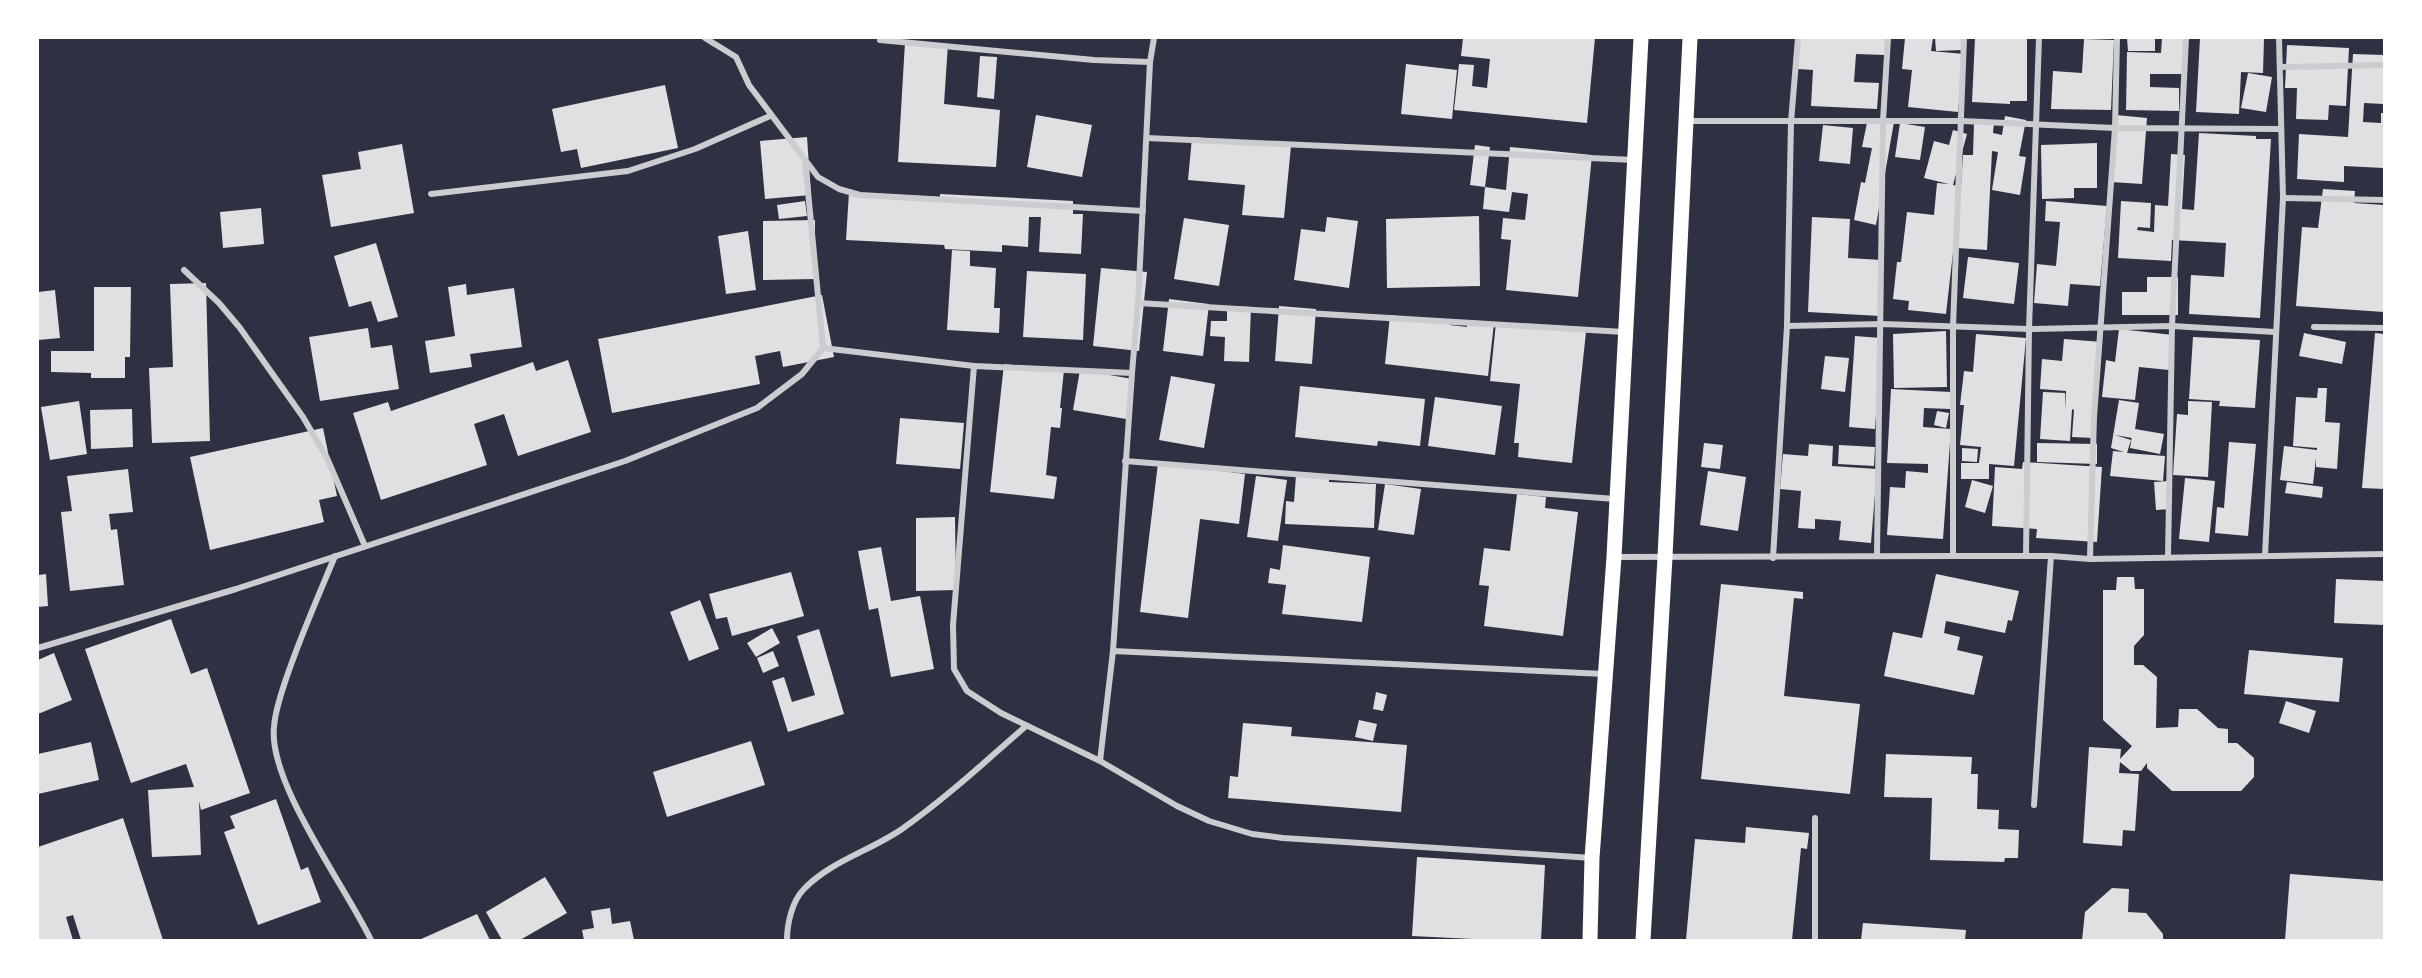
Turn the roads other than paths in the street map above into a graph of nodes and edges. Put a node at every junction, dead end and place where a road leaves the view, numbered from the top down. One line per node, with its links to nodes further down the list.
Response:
1 (705, 38): 16 (street)
2 (1154, 38): 13 (street)
3 (1641, 38): 27 (main road)
4 (1690, 38): 17 (main road)
5 (1798, 38): 20 (street)
6 (1888, 38): 18 (street)
7 (1964, 38): 19 (street)
8 (2039, 38): 21 (street)
9 (2117, 38): 22 (street)
10 (2186, 38): 23 (street)
11 (2279, 38): 15 (street)
12 (880, 40): 13 (street)
13 (1150, 62): 25 (street)
14 (2385, 64): 15 (street)
15 (2281, 67): 24 (street)
16 (770, 116): 26 (street); 28 (street)
17 (1685, 121): 20 (street); 58 (main road)
18 (1883, 121): 19 (street); 20 (street); 34 (street)
19 (1962, 121): 21 (street); 37 (street)
20 (1791, 122): 35 (street)
21 (2038, 124): 22 (street); 41 (street)
22 (2115, 128): 23 (street); 39 (street)
23 (2183, 128): 24 (street); 36 (street)
24 (2280, 129): 29 (street)
25 (1147, 138): 27 (street); 31 (street)
26 (805, 160): 31 (street); 44 (street)
27 (1635, 160): 42 (main road)
28 (431, 194)
29 (2283, 198): 30 (street); 43 (street)
30 (2385, 200)
31 (1143, 212): 33 (street)
32 (184, 270): 49 (street)
33 (1138, 303): 42 (street); 46 (street)
34 (1882, 324): 35 (street); 37 (street); 51 (street)
35 (1787, 326): 60 (street)
36 (2172, 326): 39 (street); 43 (street); 59 (street)
37 (1953, 327): 41 (street); 52 (street)
38 (2314, 327): 40 (street)
39 (2099, 328): 41 (street); 61 (street)
40 (2385, 328)
41 (2029, 329): 55 (street)
42 (1624, 332): 48 (main road)
43 (2275, 332): 53 (street)
44 (823, 348): 45 (street); 49 (street)
45 (974, 366): 46 (street); 65 (street)
46 (1132, 373): 47 (street)
47 (1125, 461): 48 (street); 63 (street)
48 (1615, 499): 57 (main road)
49 (365, 546): 54 (street)
50 (2385, 554): 53 (street)
51 (1877, 555): 52 (street); 60 (street)
52 (1953, 555): 55 (street)
53 (2265, 555): 59 (street)
54 (335, 556): 62 (street); 70 (street)
55 (2026, 556): 56 (street)
56 (2051, 556): 61 (street); 67 (street)
57 (1614, 557): 58 (street); 64 (main road)
58 (1665, 557): 60 (street); 73 (main road)
59 (2168, 557): 61 (street)
60 (1773, 558)
61 (2090, 559)
62 (38, 648)
63 (1113, 651): 64 (street); 66 (street)
64 (1606, 674): 69 (main road)
65 (1026, 726): 66 (street); 71 (street)
66 (1100, 761): 69 (street)
67 (2034, 805)
68 (1815, 818): 74 (street)
69 (1592, 858): 72 (main road)
70 (371, 940)
71 (787, 940)
72 (1590, 940)
73 (1643, 940)
74 (1815, 940)

